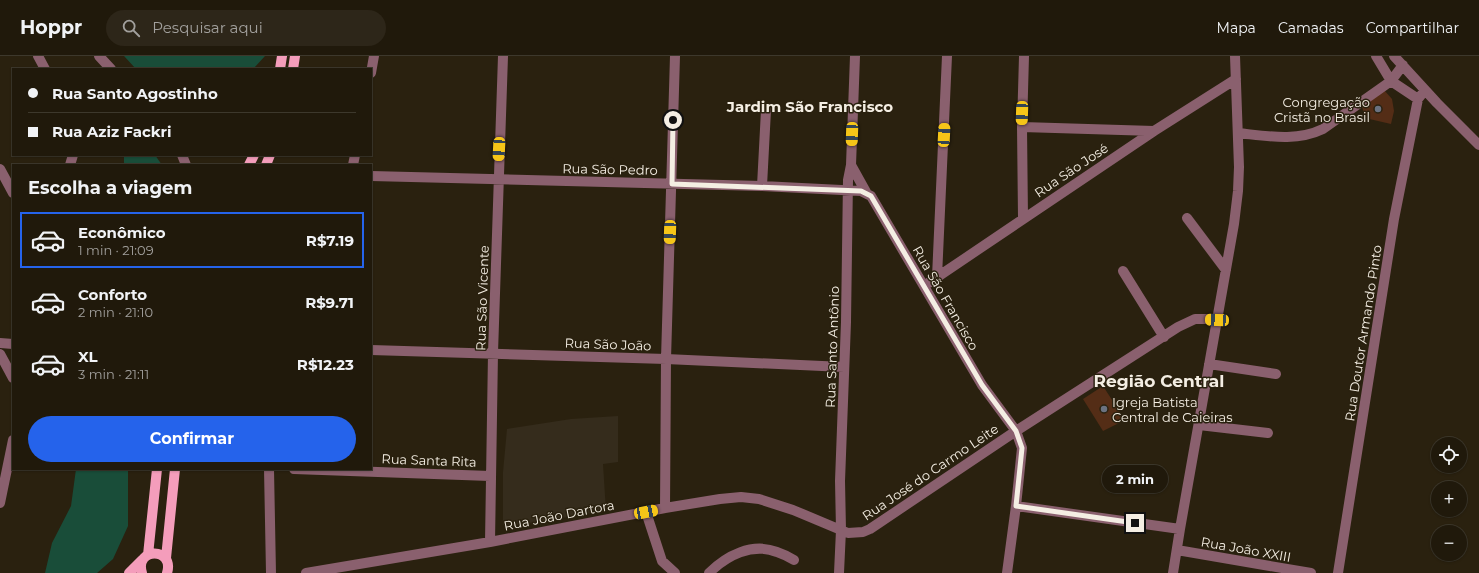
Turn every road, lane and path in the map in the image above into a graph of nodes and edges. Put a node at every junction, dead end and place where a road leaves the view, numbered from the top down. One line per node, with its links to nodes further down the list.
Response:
1 (38, 56): 15 (street)
2 (99, 56): 16 (street)
3 (282, 56): 17 (main road)
4 (295, 56): 18 (main road)
5 (374, 56): 19 (street)
6 (504, 56): 32 (street, Rua São Vicente)
7 (675, 56): 33 (street)
8 (855, 56): 29 (street, Rua Santo Antônio)
9 (947, 56): 42 (street)
10 (1024, 56): 25 (street)
11 (1235, 56): 20 (street)
12 (1376, 56): 21 (street)
13 (1394, 56): 14 (street)
14 (1403, 65): 21 (street); 22 (street)
15 (44, 68)
16 (109, 68)
17 (280, 68)
18 (293, 68)
19 (372, 68)
20 (1236, 79): 26 (street, Rua São José); 27 (street)
21 (1391, 81): 23 (street); 27 (street)
22 (1425, 89): 23 (street); 28 (street)
23 (1418, 99): 87 (street, Rua Doutor Armando Pinto)
24 (766, 110): 34 (street)
25 (1022, 127): 26 (street); 38 (street)
26 (1154, 131): 38 (street, Rua São José)
27 (1238, 133): 40 (street)
28 (1478, 143)
29 (851, 165): 35 (street, Rua Santo Antônio); 37 (street)
30 (0, 169): 36 (street)
31 (372, 176): 32 (street, Rua São Pedro)
32 (498, 180): 33 (street, Rua São Pedro); 49 (street, Rua São Vicente)
33 (672, 184): 34 (street, Rua São Pedro); 51 (street)
34 (762, 186): 35 (street, Rua São Pedro)
35 (849, 190): 37 (street); 53 (street, Rua Santo Antônio)
36 (12, 191)
37 (866, 192): 43 (street, Rua São Francisco)
38 (1023, 218): 42 (street, Rua São José)
39 (1186, 218): 40 (street)
40 (1226, 270): 44 (street)
41 (1124, 271): 45 (street)
42 (937, 277): 43 (street, Rua São José)
43 (924, 286): 57 (street, Rua São Francisco)
44 (1217, 320): 45 (street, Rua José do Carmo Leite); 52 (street)
45 (1164, 337): 57 (street, Rua José do Carmo Leite)
46 (0, 343): 47 (street)
47 (12, 344)
48 (372, 350): 49 (street, Rua São João)
49 (493, 353): 51 (street, Rua São João); 64 (street, Rua São Vicente)
50 (0, 354): 55 (street)
51 (666, 359): 53 (street, Rua São João); 67 (street)
52 (1209, 364): 54 (street); 56 (street)
53 (844, 367): 70 (street, Rua Santo Antônio)
54 (1276, 374)
55 (12, 376)
56 (1198, 424): 58 (street); 69 (street)
57 (1016, 431): 66 (street, Rua São Francisco); 70 (street, Rua José do Carmo Leite)
58 (1268, 433)
59 (12, 445): 65 (street)
60 (157, 470): 73 (main road)
61 (175, 470): 74 (main road)
62 (269, 470): 79 (street)
63 (322, 470): 64 (street, Rua Santa Rita)
64 (490, 476): 71 (street, Rua São Vicente)
65 (0, 503)
66 (1016, 506): 69 (street); 84 (street, Rua São Francisco)
67 (665, 508): 68 (street, Rua João Dartora); 70 (street, Rua João Dartora)
68 (646, 512): 71 (street, Rua João Dartora); 81 (street)
69 (1180, 529): 72 (street)
70 (841, 530): 83 (street)
71 (490, 542): 80 (street, Rua João Dartora)
72 (1177, 550): 85 (street); 86 (street, Rua João XXIII)
73 (146, 556): 74 (main road); 76 (main road); 77 (main road)
74 (166, 558): 78 (main road)
75 (794, 560): 82 (street)
76 (129, 573)
77 (142, 573)
78 (168, 573)
79 (270, 573)
80 (306, 573)
81 (675, 573)
82 (709, 573)
83 (839, 573)
84 (1007, 573)
85 (1174, 573)
86 (1311, 573)
87 (1338, 573)

